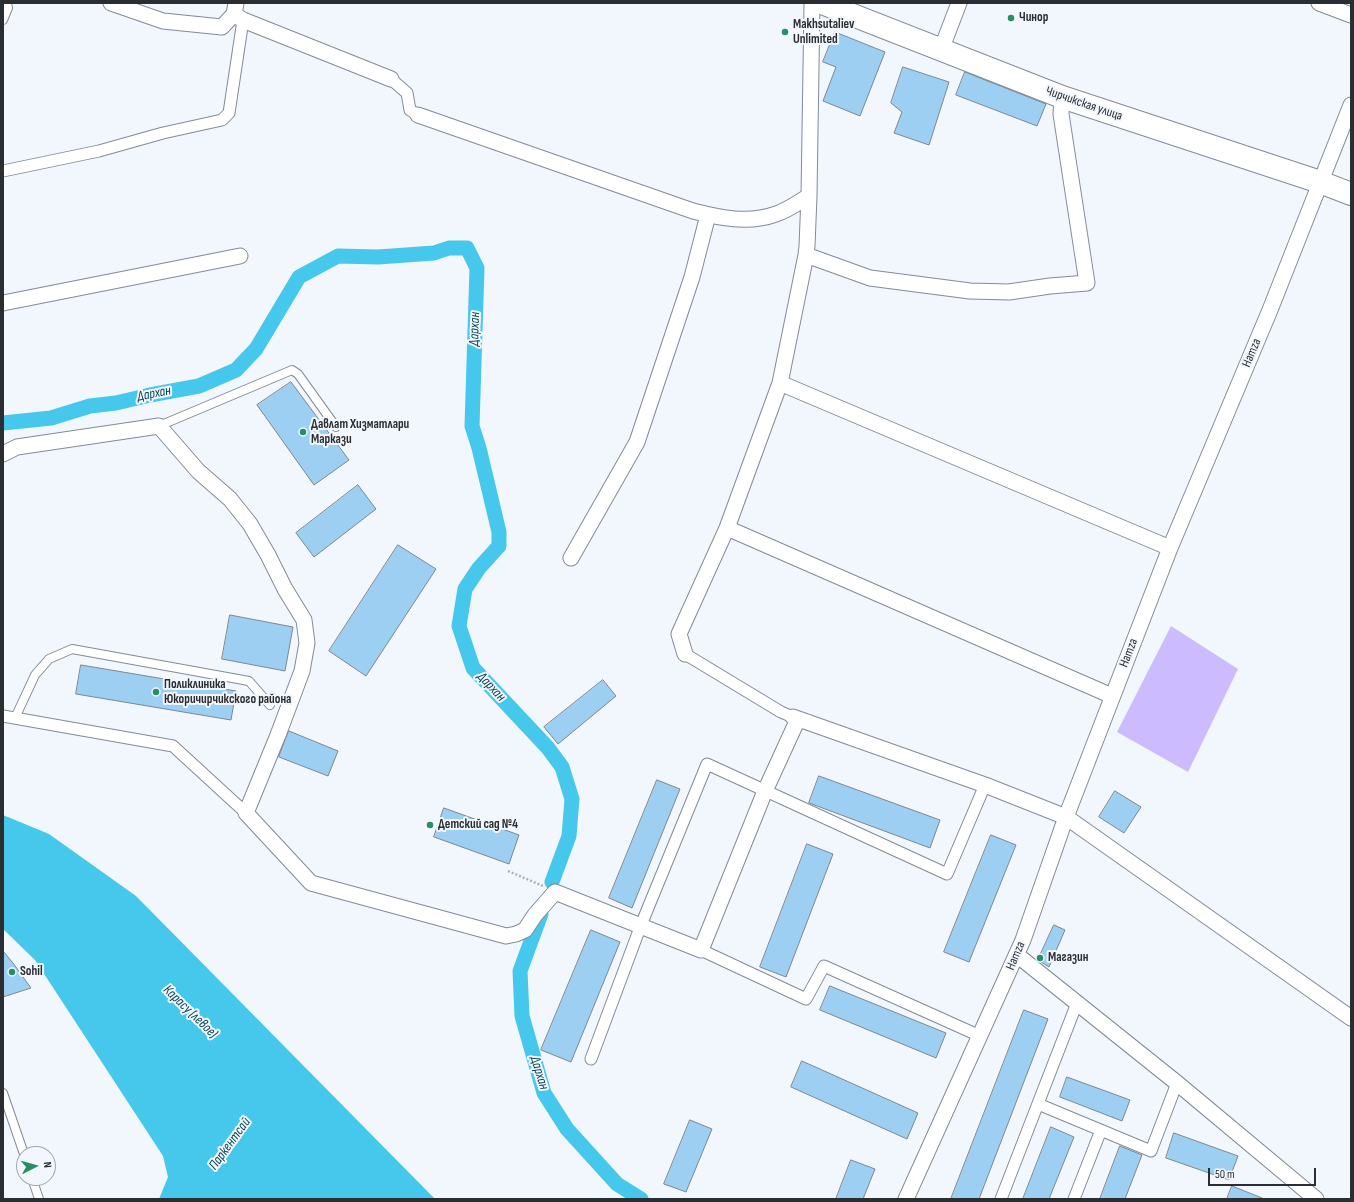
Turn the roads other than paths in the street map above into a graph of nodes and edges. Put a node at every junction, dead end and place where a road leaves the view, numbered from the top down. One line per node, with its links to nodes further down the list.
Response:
1 (7, 3): 9 (lane)
2 (111, 3): 7 (street)
3 (812, 3): 18 (street)
4 (822, 3): 10 (main road, Чирчикская улица)
5 (959, 3): 10 (street)
6 (1319, 3): 8 (street)
7 (238, 12): 11 (street); 15 (street)
8 (1351, 14)
9 (3, 20)
10 (941, 50): 12 (main road, Чирчикская улица)
11 (391, 79): 14 (street)
12 (1062, 97): 16 (main road, Чирчикская улица); 21 (street)
13 (1351, 106): 16 (street, Hamza)
14 (418, 116): 19 (street)
15 (3, 171)
16 (1320, 182): 17 (main road, Чирчикская улица); 28 (street, Hamza)
17 (1351, 194)
18 (809, 196): 19 (street); 21 (street)
19 (708, 215): 29 (street)
20 (240, 256): 22 (street)
21 (806, 256): 23 (street)
22 (3, 304)
23 (780, 383): 27 (street); 28 (street)
24 (159, 426): 25 (lane); 26 (street); 38 (street)
25 (336, 427)
26 (3, 454)
27 (727, 528): 30 (street); 31 (street)
28 (1170, 548): 31 (street, Hamza)
29 (571, 558)
30 (685, 654): 35 (street)
31 (1112, 696): 39 (street, Hamza)
32 (270, 705): 34 (lane)
33 (3, 716): 34 (street)
34 (15, 718): 38 (street)
35 (795, 718): 36 (street); 37 (street)
36 (985, 786): 37 (street); 39 (street)
37 (765, 791): 40 (street); 41 (street)
38 (246, 814): 40 (street)
39 (1066, 817): 42 (street, Hamza); 44 (street)
40 (641, 925): 41 (street); 46 (street)
41 (701, 950): 45 (street)
42 (1017, 955): 43 (street); 45 (street, Hamza)
43 (1077, 1003): 47 (street); 49 (street)
44 (1349, 1015)
45 (980, 1036): 54 (street, Hamza)
46 (591, 1059)
47 (1176, 1083): 50 (street); 57 (street)
48 (3, 1093): 51 (lane)
49 (1038, 1104): 50 (street); 55 (street)
50 (1101, 1130): 56 (street)
51 (21, 1146)
52 (35, 1186): 53 (lane)
53 (39, 1199)
54 (906, 1199)
55 (1001, 1199)
56 (1074, 1199)
57 (1316, 1199)

